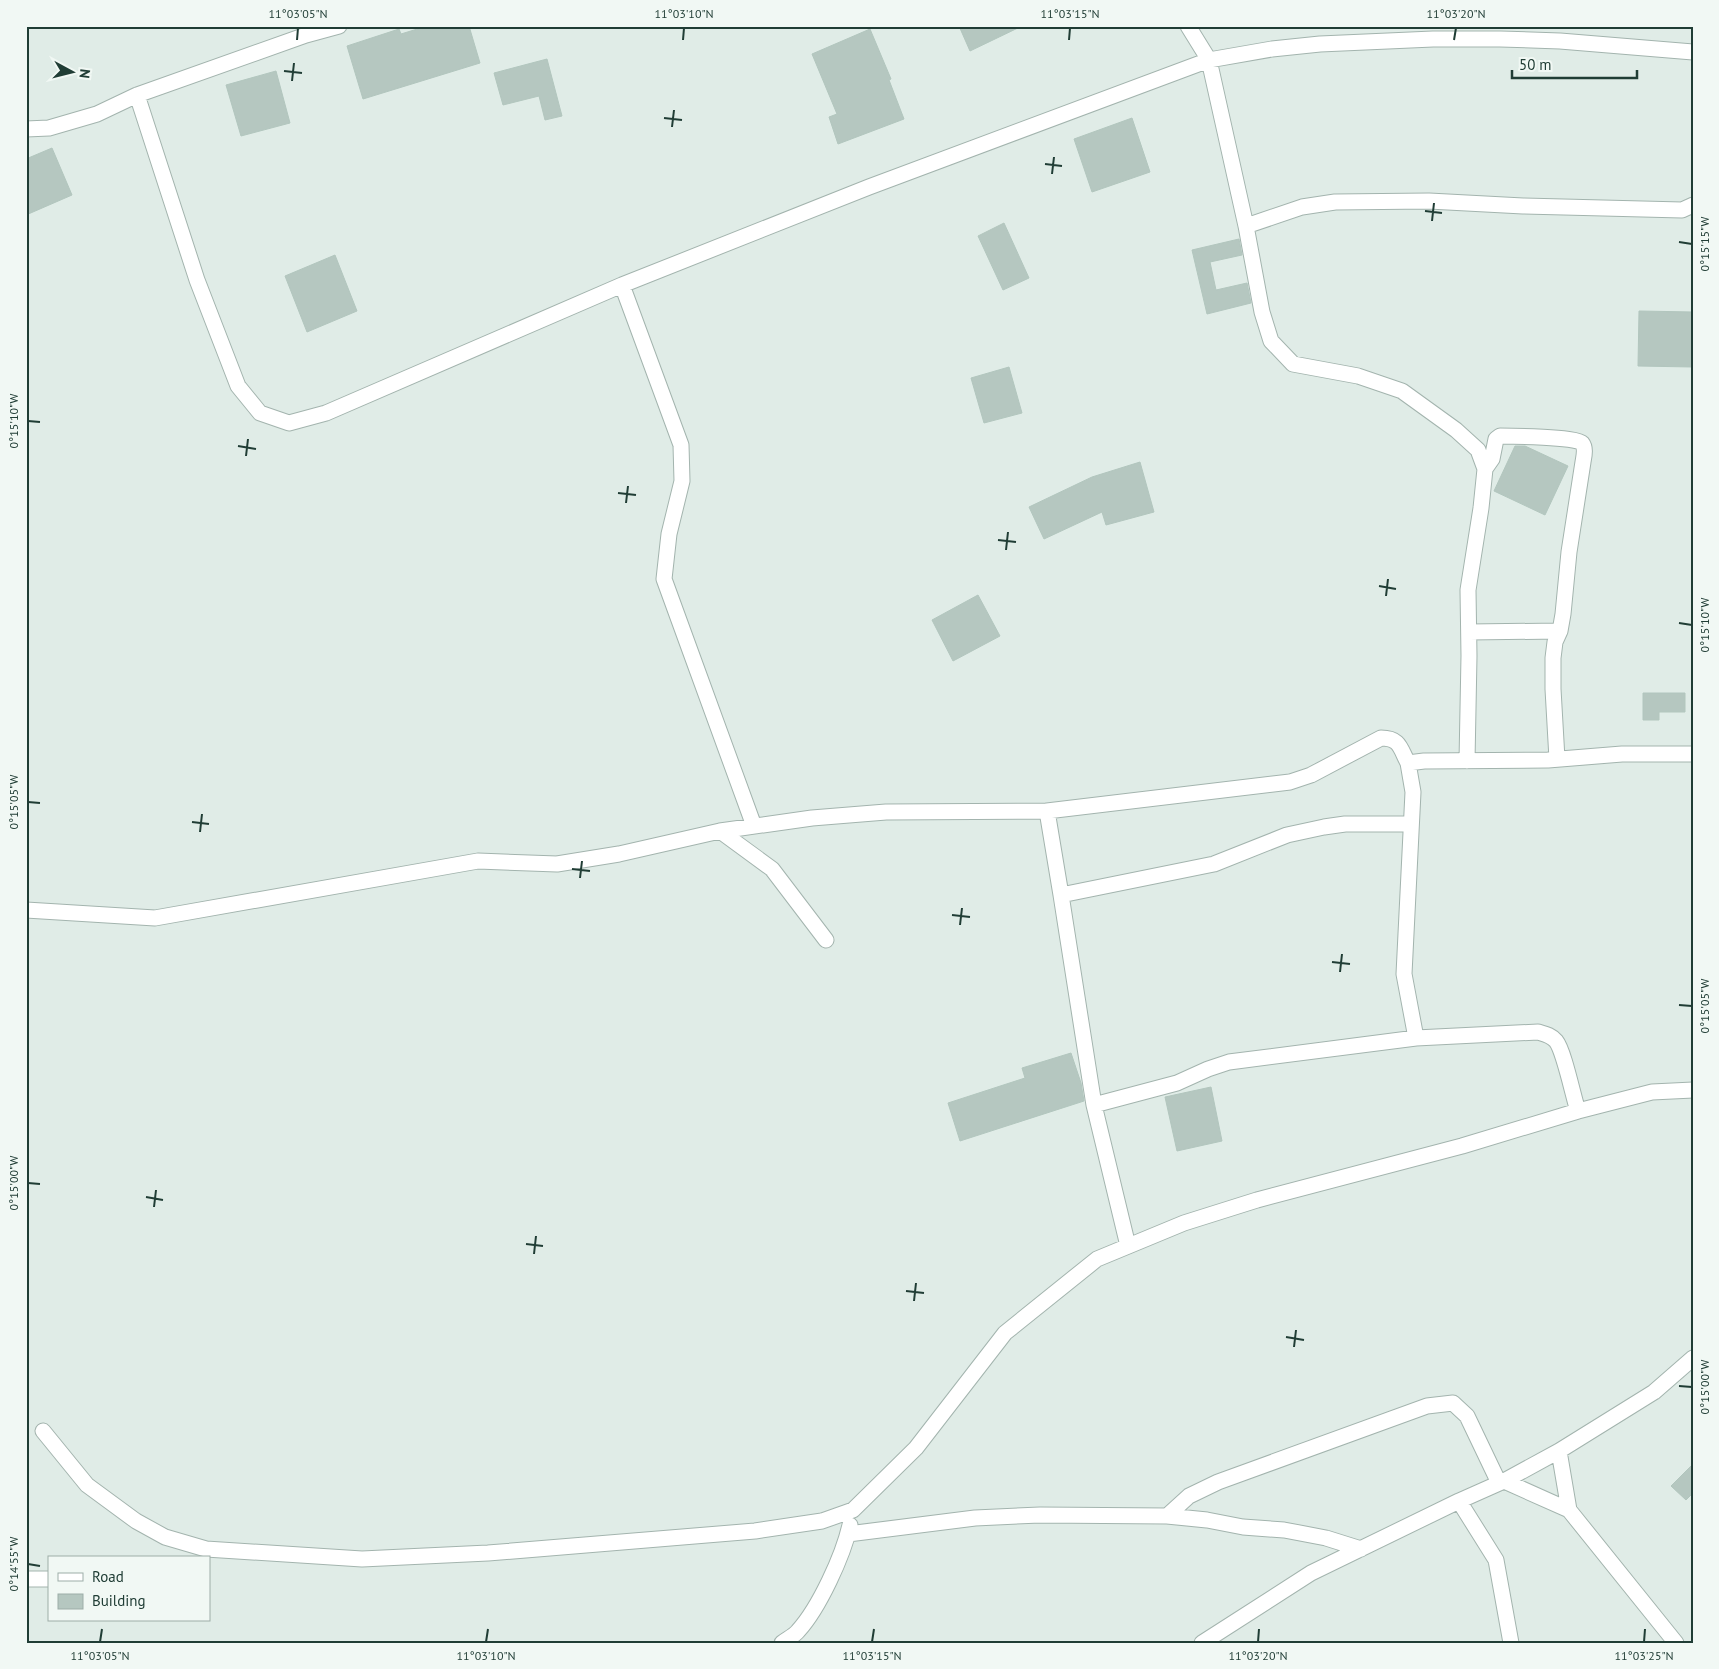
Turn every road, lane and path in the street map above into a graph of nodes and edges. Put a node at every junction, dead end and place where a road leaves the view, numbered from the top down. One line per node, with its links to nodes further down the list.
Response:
1 (339, 26): 6 (street)
2 (1188, 26): 5 (street)
3 (1560, 34): 4 (street); 5 (street)
4 (1693, 52)
5 (1209, 60): 9 (street); 10 (street)
6 (137, 95): 7 (street); 10 (street)
7 (26, 129)
8 (1693, 205): 9 (street)
9 (1246, 226): 11 (street)
10 (622, 285): 20 (street)
11 (1485, 469): 12 (street); 13 (street)
12 (1560, 631): 13 (street); 15 (street)
13 (1469, 632): 16 (street)
14 (1693, 754): 15 (street)
15 (1557, 759): 16 (street)
16 (1467, 761): 17 (street)
17 (1408, 763): 18 (street); 19 (street)
18 (1047, 811): 20 (street); 22 (street)
19 (1411, 824): 22 (street); 25 (street)
20 (754, 826): 21 (street)
21 (720, 831): 23 (street); 24 (street)
22 (1061, 895): 27 (street)
23 (26, 910)
24 (826, 940)
25 (1416, 1038): 27 (street); 28 (street)
26 (1693, 1090): 28 (street)
27 (1094, 1105): 29 (street)
28 (1578, 1111): 29 (street)
29 (1128, 1246): 35 (street)
30 (1693, 1358): 32 (street)
31 (43, 1431): 35 (street)
32 (1560, 1450): 33 (street); 36 (street)
33 (1502, 1482): 34 (street); 36 (street); 37 (street)
34 (1459, 1501): 39 (street); 44 (street)
35 (853, 1510): 38 (street)
36 (1569, 1510): 45 (street)
37 (1167, 1516): 38 (street); 39 (street)
38 (848, 1534): 42 (street)
39 (1361, 1548): 43 (street)
40 (26, 1579): 41 (street)
41 (48, 1579)
42 (782, 1643)
43 (1202, 1643)
44 (1511, 1643)
45 (1676, 1643)

